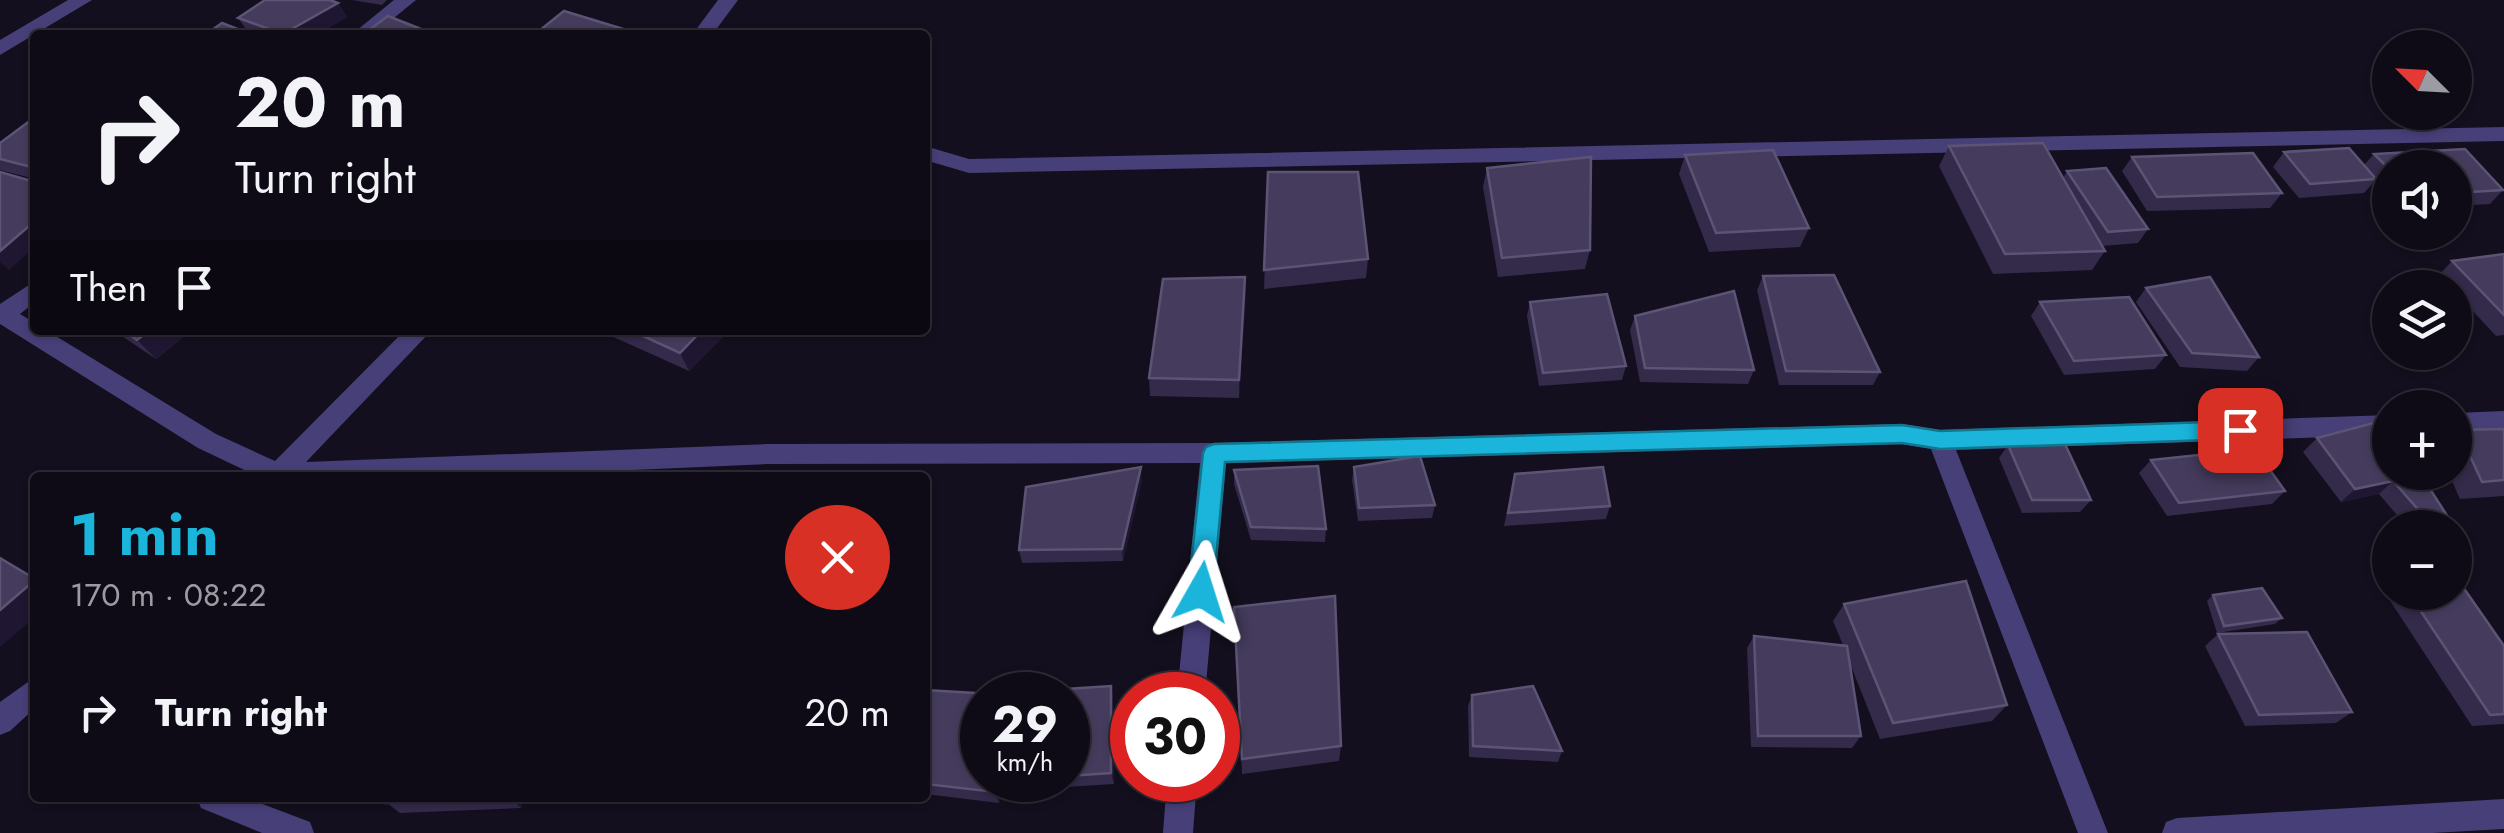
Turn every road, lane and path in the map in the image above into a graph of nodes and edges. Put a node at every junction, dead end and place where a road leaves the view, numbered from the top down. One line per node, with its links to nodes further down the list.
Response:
1 (82, 0): 4 (street)
2 (406, 0): 5 (street)
3 (728, 0): 6 (street)
4 (32, 30)
5 (367, 30)
6 (706, 30)
7 (30, 31): 8 (street)
8 (0, 49)
9 (2504, 134): 10 (street)
10 (930, 155)
11 (30, 293): 12 (street)
12 (1, 314): 13 (street)
13 (30, 332)
14 (35, 335): 21 (street)
15 (415, 335): 22 (street)
16 (2504, 421): 17 (street)
17 (2472, 422)
18 (2372, 426): 19 (street)
19 (1940, 440): 20 (street); 32 (street)
20 (1214, 453): 23 (street); 24 (street)
21 (268, 472)
22 (280, 472)
23 (365, 472)
24 (1192, 672)
25 (30, 697): 26 (street)
26 (14, 720)
27 (222, 802): 30 (street)
28 (1180, 802): 31 (street)
29 (2504, 814): 33 (street)
30 (299, 833)
31 (1178, 833)
32 (2093, 833)
33 (2177, 833)

